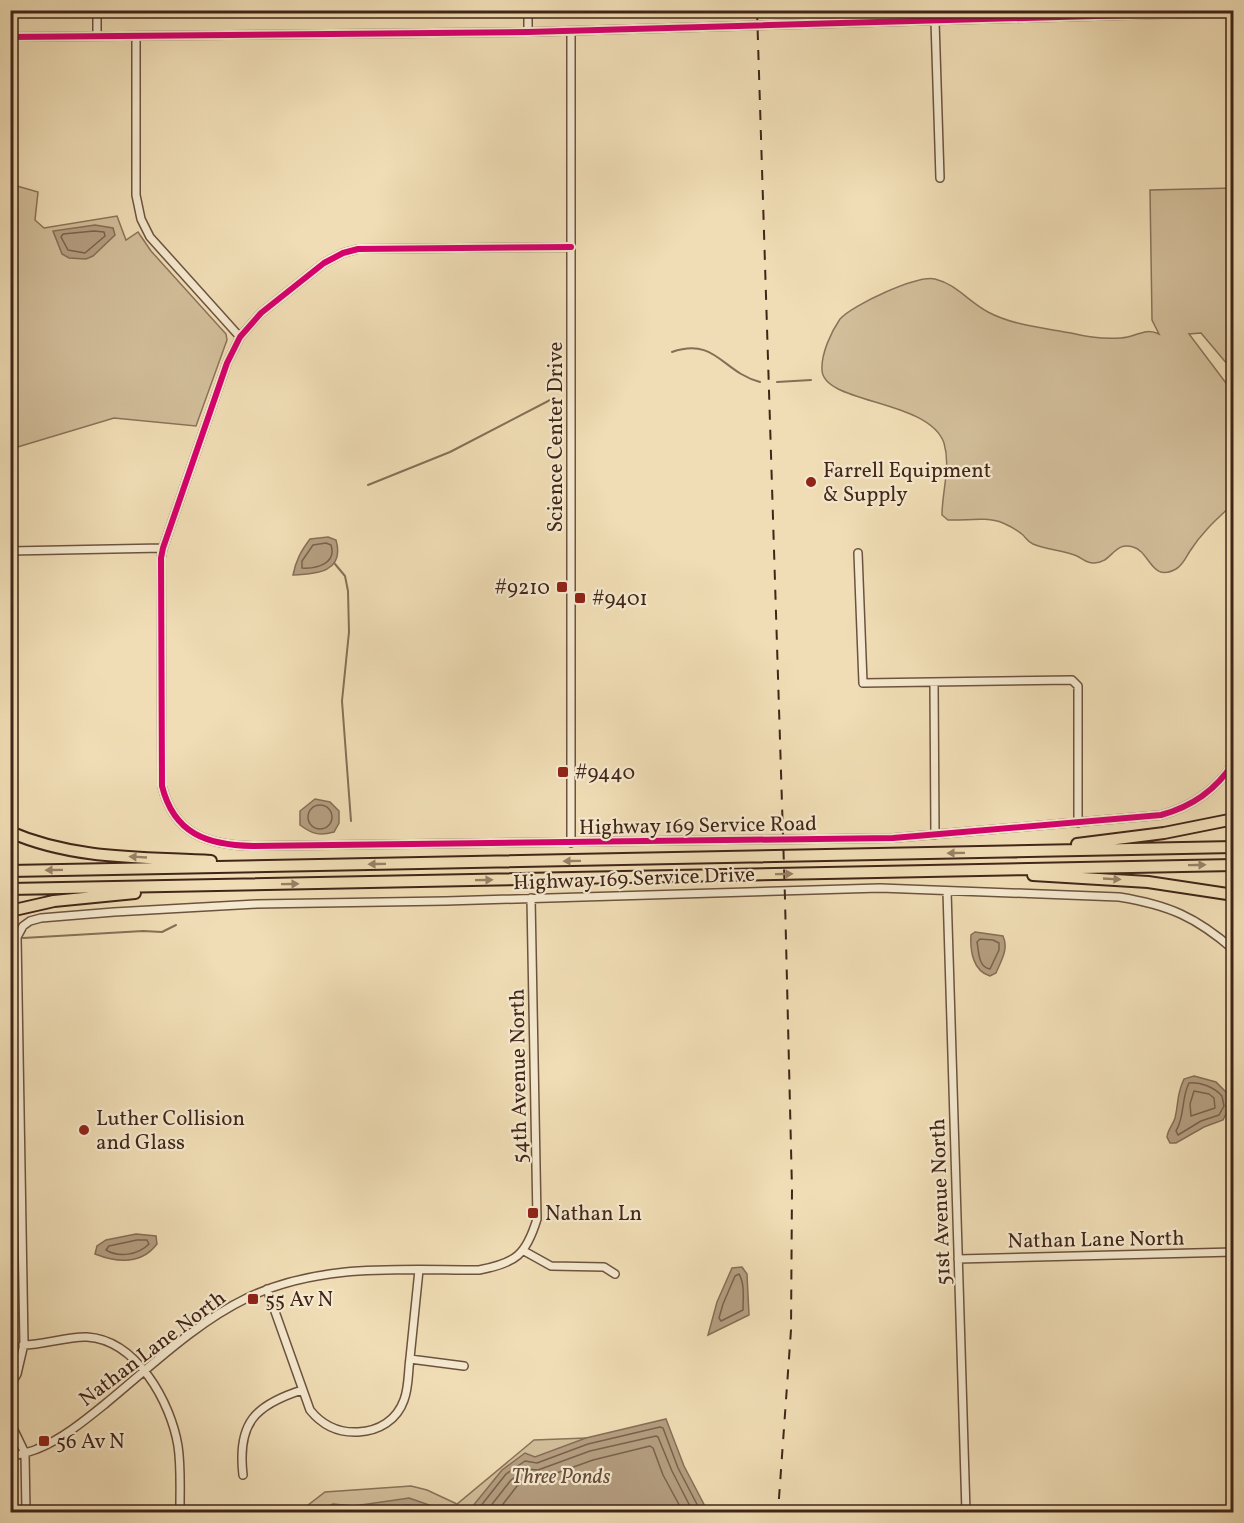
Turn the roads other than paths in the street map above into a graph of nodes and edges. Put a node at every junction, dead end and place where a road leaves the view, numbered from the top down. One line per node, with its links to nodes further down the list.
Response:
1 (97, 10): 9 (street)
2 (528, 10): 8 (street)
3 (1164, 12): 4 (street); 5 (street)
4 (1233, 12)
5 (1066, 14): 6 (street)
6 (935, 21): 7 (street); 12 (street)
7 (571, 31): 8 (street); 13 (street, Science Center Drive)
8 (528, 32): 10 (street)
9 (97, 36): 10 (street); 11 (street)
10 (136, 36): 14 (street)
11 (10, 37)
12 (940, 178)
13 (571, 247): 14 (street); 24 (street, Science Center Drive)
14 (240, 337): 15 (street)
15 (163, 548): 16 (street); 24 (street, Highway 169 Service Road)
16 (10, 551)
17 (858, 553): 18 (street)
18 (934, 683): 21 (street); 23 (street)
19 (1233, 762): 21 (street, Highway 169 Service Road)
20 (1233, 819): 26 (highway)
21 (1078, 823): 23 (street, Highway 169 Service Road)
22 (10, 832): 28 (highway, one-way to 22)
23 (935, 835): 24 (street, Highway 169 Service Road)
24 (571, 843)
25 (1233, 847): 26 (highway)
26 (1015, 851): 28 (highway, one-way to 28)
27 (1233, 865): 29 (highway, one-way to 27)
28 (259, 866): 30 (highway, one-way to 30)
29 (991, 870): 31 (highway, one-way to 29); 34 (highway, one-way to 34)
30 (10, 871)
31 (231, 884): 32 (highway); 36 (highway)
32 (10, 889)
33 (947, 891): 35 (street, Highway 169 Service Drive); 37 (street, Highway 169 Service Drive); 40 (street, 51st Avenue North)
34 (1233, 894)
35 (531, 898): 38 (street, 54th Avenue North); 44 (street, Highway 169 Service Drive)
36 (10, 911)
37 (1233, 950)
38 (524, 1251): 41 (street, Nathan Lane North); 42 (street)
39 (1233, 1252): 40 (street, Nathan Lane North)
40 (958, 1259): 56 (street, 51st Avenue North)
41 (418, 1270): 43 (street, Nathan Lane North); 45 (street)
42 (615, 1274)
43 (267, 1289): 47 (street, Nathan Lane North); 49 (street)
44 (23, 1345): 47 (street); 48 (street)
45 (410, 1359): 46 (street); 49 (street)
46 (464, 1366)
47 (145, 1372): 51 (street, Nathan Lane North); 55 (street)
48 (10, 1386)
49 (302, 1390): 53 (street)
50 (10, 1422): 51 (street)
51 (26, 1453): 52 (street, Nathan Lane North); 54 (street)
52 (10, 1457)
53 (243, 1475)
54 (27, 1512)
55 (177, 1512)
56 (966, 1512)

